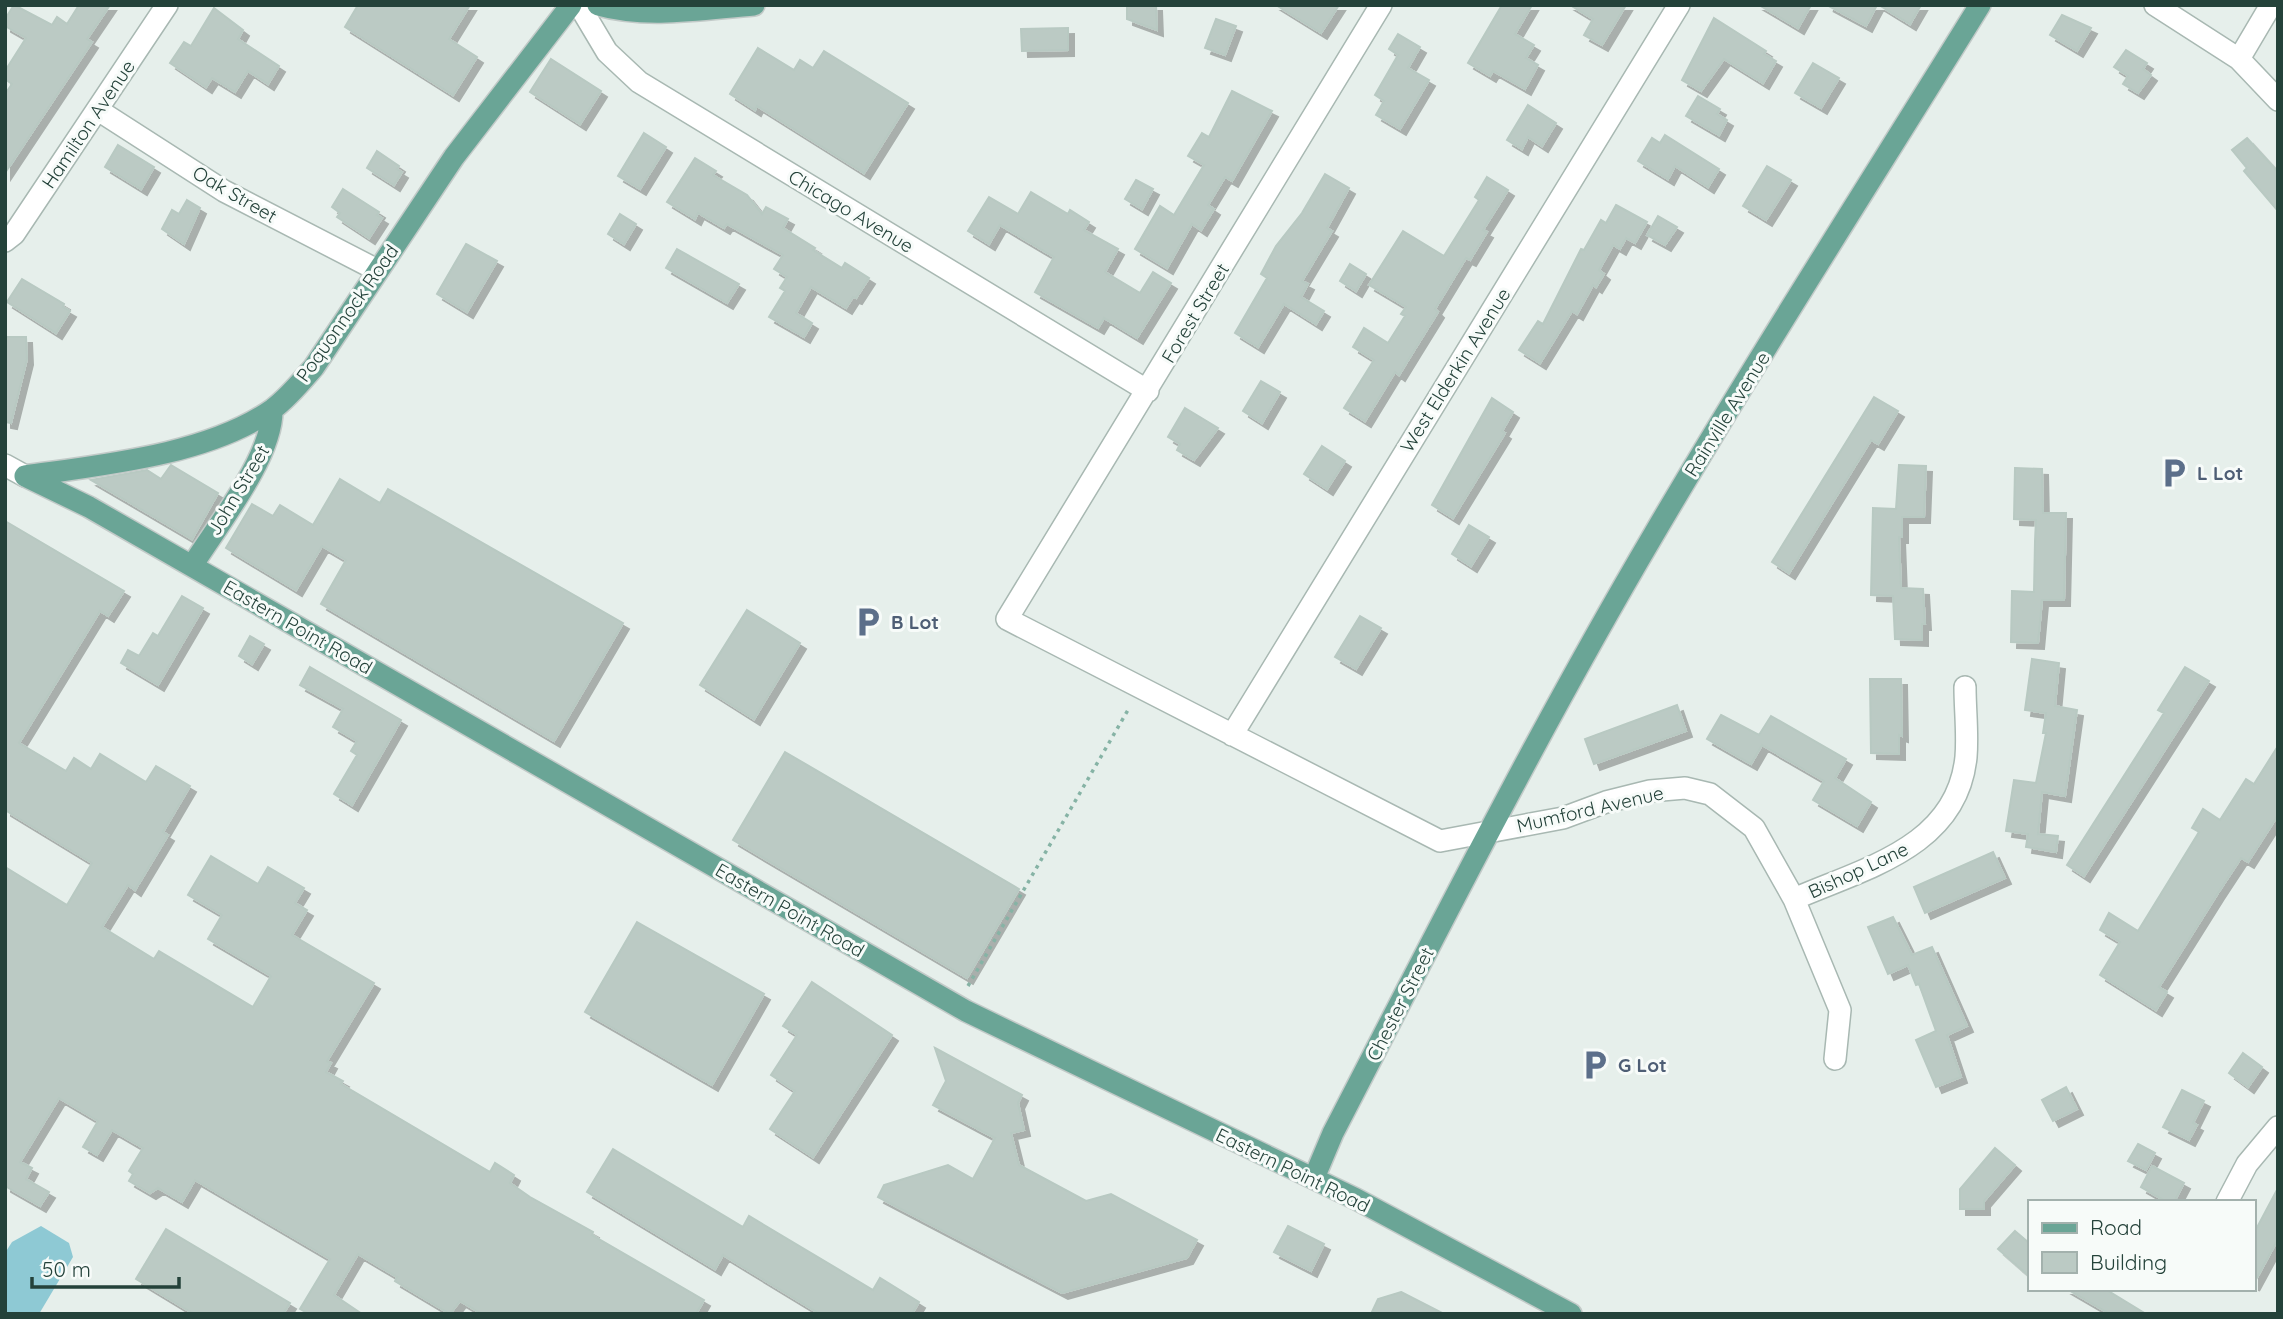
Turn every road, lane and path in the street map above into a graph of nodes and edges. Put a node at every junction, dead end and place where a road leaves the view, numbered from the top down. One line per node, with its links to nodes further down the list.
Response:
1 (167, 5): 13 (street, Hamilton Avenue)
2 (571, 5): 15 (main road, Poquonnock Road)
3 (579, 5): 16 (street, Chicago Avenue)
4 (598, 5): 5 (main road)
5 (754, 5)
6 (1381, 5): 16 (street, Forest Street)
7 (1679, 5): 24 (street, West Elderkin Avenue)
8 (1980, 5): 25 (main road, Rainville Avenue)
9 (2155, 5): 11 (street)
10 (2272, 5): 11 (street)
11 (2239, 59): 12 (street)
12 (2278, 100)
13 (98, 110): 14 (street, Hamilton Avenue); 15 (street, Oak Street)
14 (5, 242)
15 (377, 270): 17 (main road, Poquonnock Road)
16 (1148, 391): 21 (street, Forest Street)
17 (272, 410): 19 (main road, Poquonnock Road); 20 (main road, John Street)
18 (5, 465): 19 (street)
19 (15, 477): 20 (main road, Eastern Point Road)
20 (191, 566): 30 (main road, Eastern Point Road)
21 (1007, 619): 24 (street, Mumford Avenue)
22 (1965, 687): 26 (street, Bishop Lane)
23 (1128, 710): 27 (path)
24 (1231, 735): 25 (street, Mumford Avenue)
25 (1489, 831): 26 (street, Mumford Avenue); 30 (main road, Chester Street)
26 (1794, 899): 28 (street, Mumford Avenue)
27 (968, 986)
28 (1835, 1059)
29 (2278, 1127): 31 (street)
30 (1314, 1178): 32 (main road, Eastern Point Road)
31 (2228, 1200)
32 (1570, 1314)

